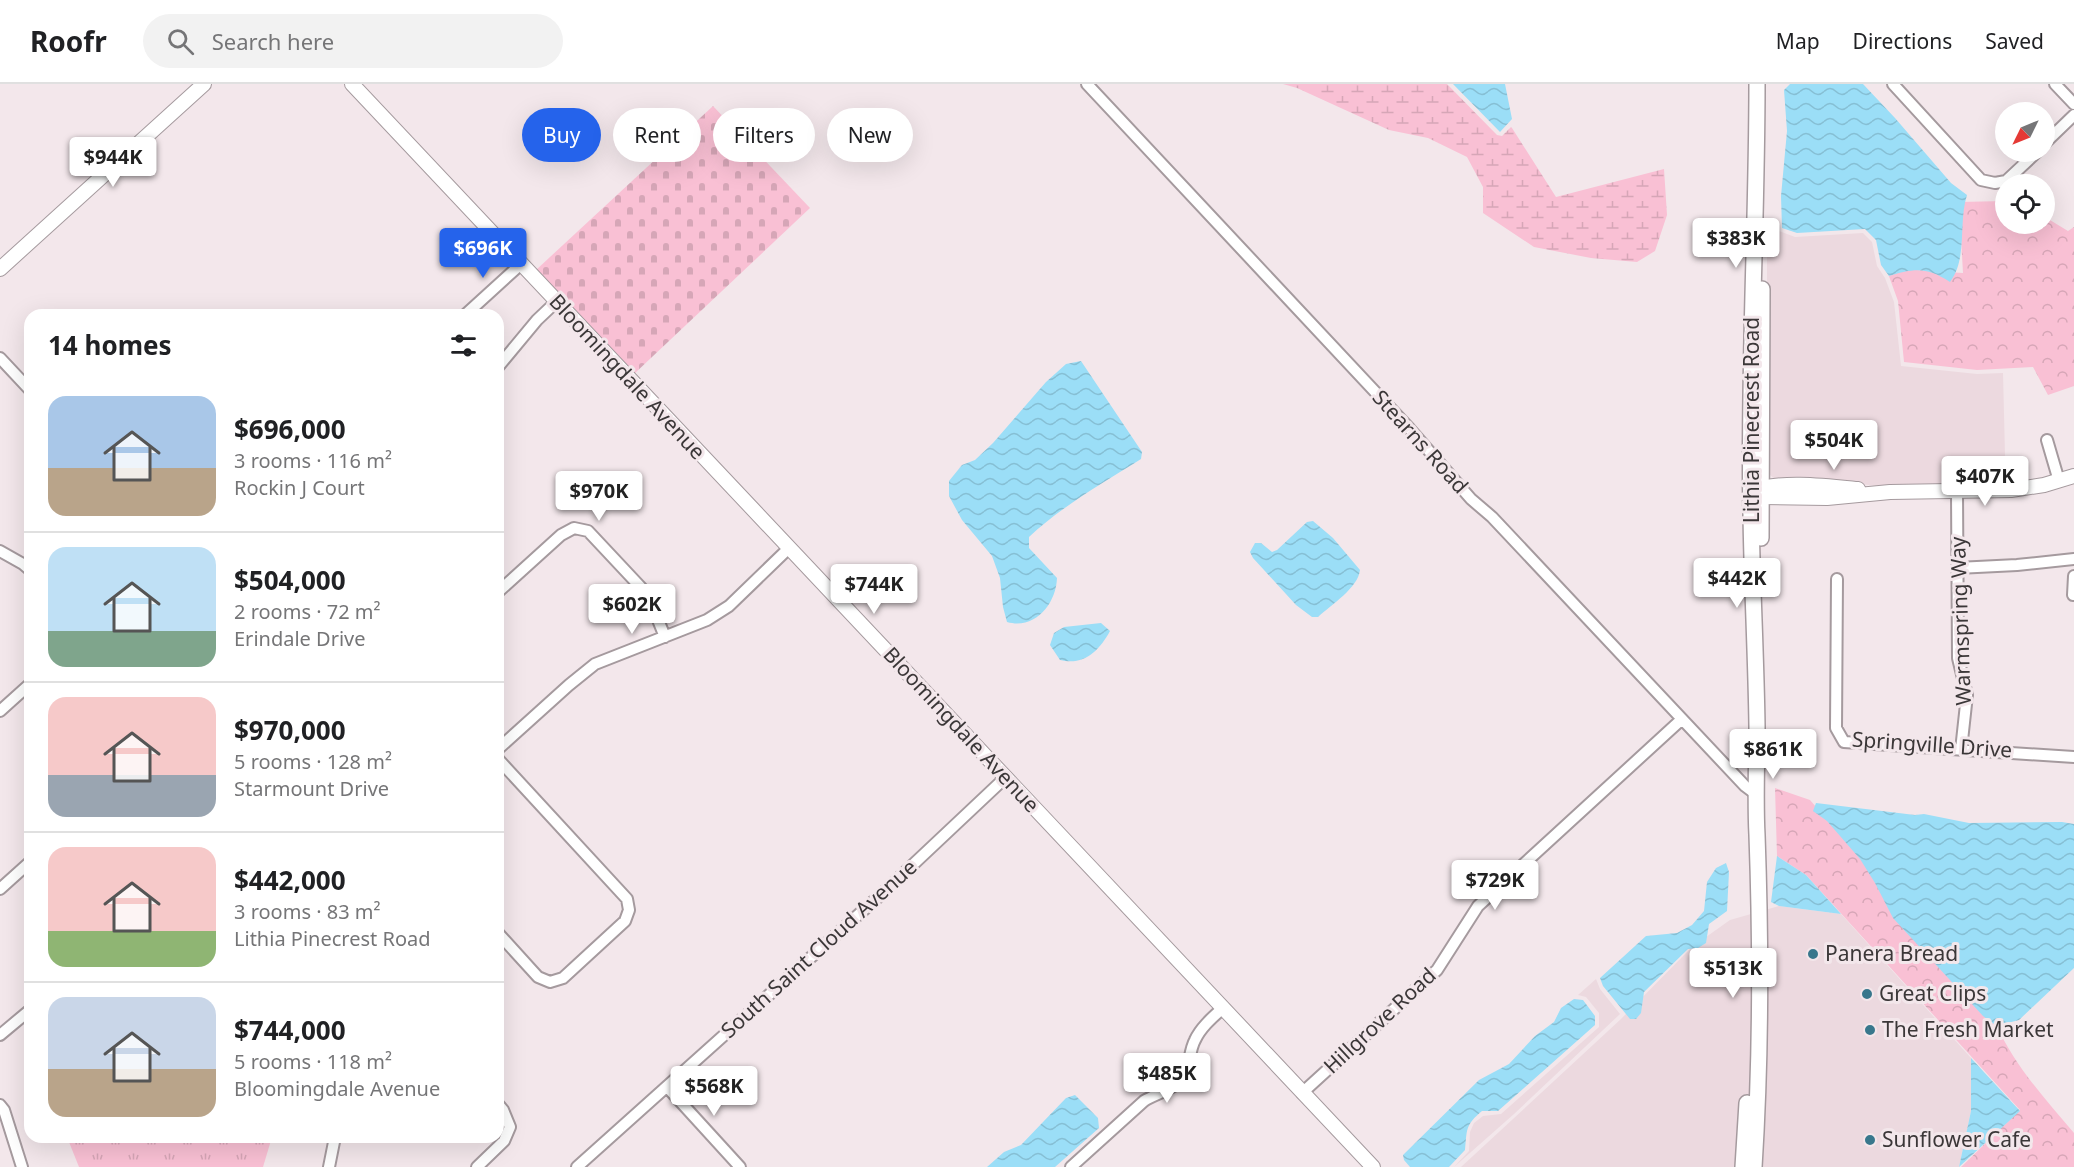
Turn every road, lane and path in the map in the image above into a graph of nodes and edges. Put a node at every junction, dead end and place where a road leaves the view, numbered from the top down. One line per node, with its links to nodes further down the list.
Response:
1 (204, 84): 13 (street)
2 (352, 84): 12 (street, Bloomingdale Avenue)
3 (1087, 84): 37 (street, Stearns Road)
4 (1757, 84): 11 (main road, Lithia Pinecrest Road)
5 (1893, 84): 10 (street)
6 (2055, 84): 7 (street)
7 (2074, 104)
8 (2074, 115): 9 (street)
9 (2055, 133)
10 (2026, 162)
11 (1757, 184): 22 (main road, Lithia Pinecrest Road); 22 (main road, Lithia Pinecrest Road)
12 (521, 264): 14 (street, Bloomingdale Avenue); 15 (street)
13 (0, 269)
14 (556, 302): 17 (street); 25 (street, Bloomingdale Avenue)
15 (472, 309)
16 (0, 358): 18 (street)
17 (504, 360)
18 (24, 384)
19 (2047, 440): 21 (street)
20 (2074, 476): 21 (street)
21 (2059, 481): 24 (street)
22 (1763, 487): 23 (street); 23 (street); 43 (main road, Lithia Pinecrest Road)
23 (1890, 492): 24 (street)
24 (1957, 492): 29 (street, Warmspring Way)
25 (789, 548): 34 (street); 42 (street, Bloomingdale Avenue)
26 (0, 551): 28 (street)
27 (2074, 559): 29 (street)
28 (24, 565)
29 (1957, 568): 39 (street, Warmspring Way)
30 (2074, 576): 33 (street)
31 (1837, 579): 39 (street, Springville Drive)
32 (504, 587): 34 (street)
33 (2073, 595)
34 (665, 637): 38 (street)
35 (24, 689): 36 (street)
36 (0, 711)
37 (1682, 719): 43 (street, Stearns Road); 52 (street, Hillgrove Road)
38 (504, 744)
39 (1961, 750): 40 (street, Springville Drive)
40 (2074, 756)
41 (504, 766): 47 (street)
42 (1006, 777): 48 (street, Bloomingdale Avenue); 51 (street, South Saint Cloud Avenue)
43 (1757, 795): 44 (main road, Lithia Pinecrest Road)
44 (1757, 833): 65 (main road, Lithia Pinecrest Road); 66 (main road, Lithia Pinecrest Road)
45 (24, 867): 46 (street)
46 (0, 889)
47 (504, 948)
48 (1223, 1008): 52 (street, Bloomingdale Avenue); 63 (street)
49 (24, 1015): 50 (street)
50 (0, 1035)
51 (667, 1087): 61 (street, South Saint Cloud Avenue); 62 (street)
52 (1302, 1092): 64 (street, Bloomingdale Avenue)
53 (0, 1105): 58 (street)
54 (504, 1112): 55 (street)
55 (504, 1141)
56 (334, 1143): 59 (street)
57 (502, 1143): 60 (street)
58 (22, 1167)
59 (329, 1167)
60 (477, 1167)
61 (578, 1167)
62 (740, 1167)
63 (1071, 1167)
64 (1373, 1167)
65 (1743, 1167)
66 (1754, 1167)

